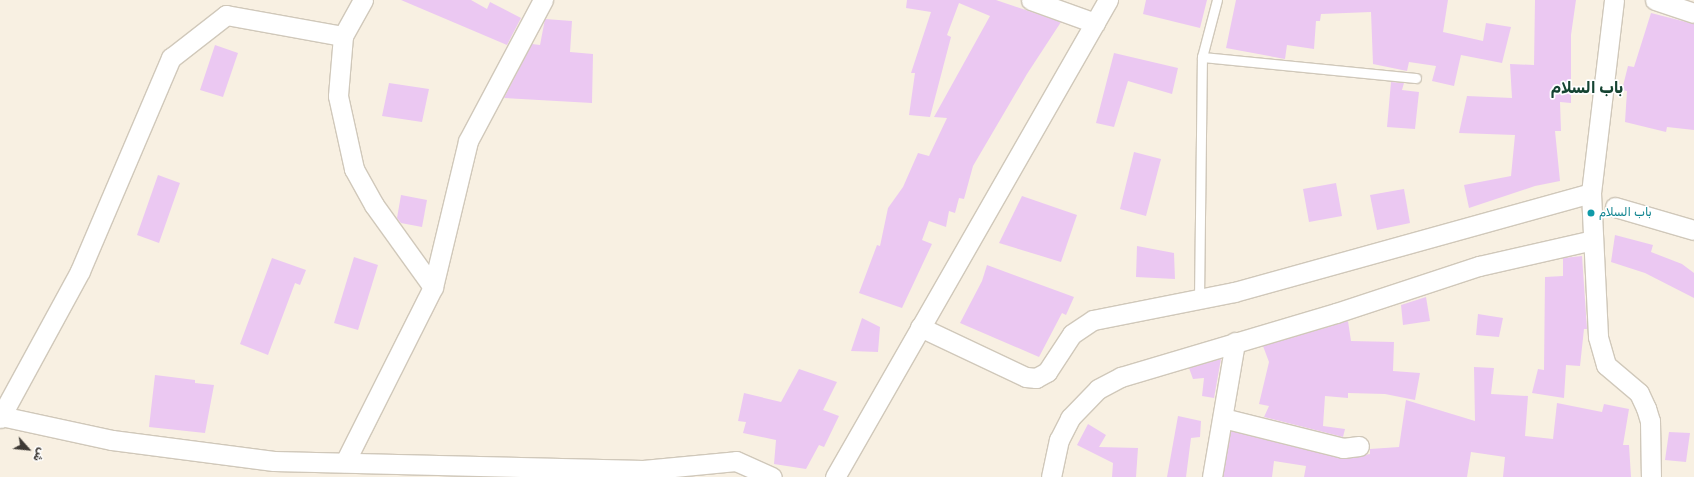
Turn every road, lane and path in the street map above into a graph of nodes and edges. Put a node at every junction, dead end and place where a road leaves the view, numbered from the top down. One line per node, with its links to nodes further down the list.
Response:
1 (363, 0): 10 (street)
2 (543, 0): 17 (street)
3 (1031, 0): 9 (street)
4 (1108, 0): 9 (street)
5 (1217, 0): 11 (lane)
6 (1614, 0): 13 (street)
7 (1655, 0): 8 (street)
8 (1694, 13)
9 (1095, 23): 19 (street)
10 (343, 36): 17 (street); 21 (street)
11 (1202, 57): 12 (lane); 18 (lane)
12 (1416, 78)
13 (1591, 193): 16 (street); 18 (street)
14 (1615, 207): 15 (street)
15 (1694, 230)
16 (1593, 240): 20 (street); 30 (street)
17 (434, 287): 24 (street)
18 (1199, 299): 19 (street)
19 (920, 326): 27 (street)
20 (1235, 342): 22 (street); 28 (street)
21 (1, 417): 24 (street)
22 (1223, 418): 23 (street); 29 (street)
23 (1359, 446)
24 (345, 462): 25 (street)
25 (461, 472): 26 (street)
26 (772, 477)
27 (835, 477)
28 (1051, 477)
29 (1212, 477)
30 (1651, 477)

